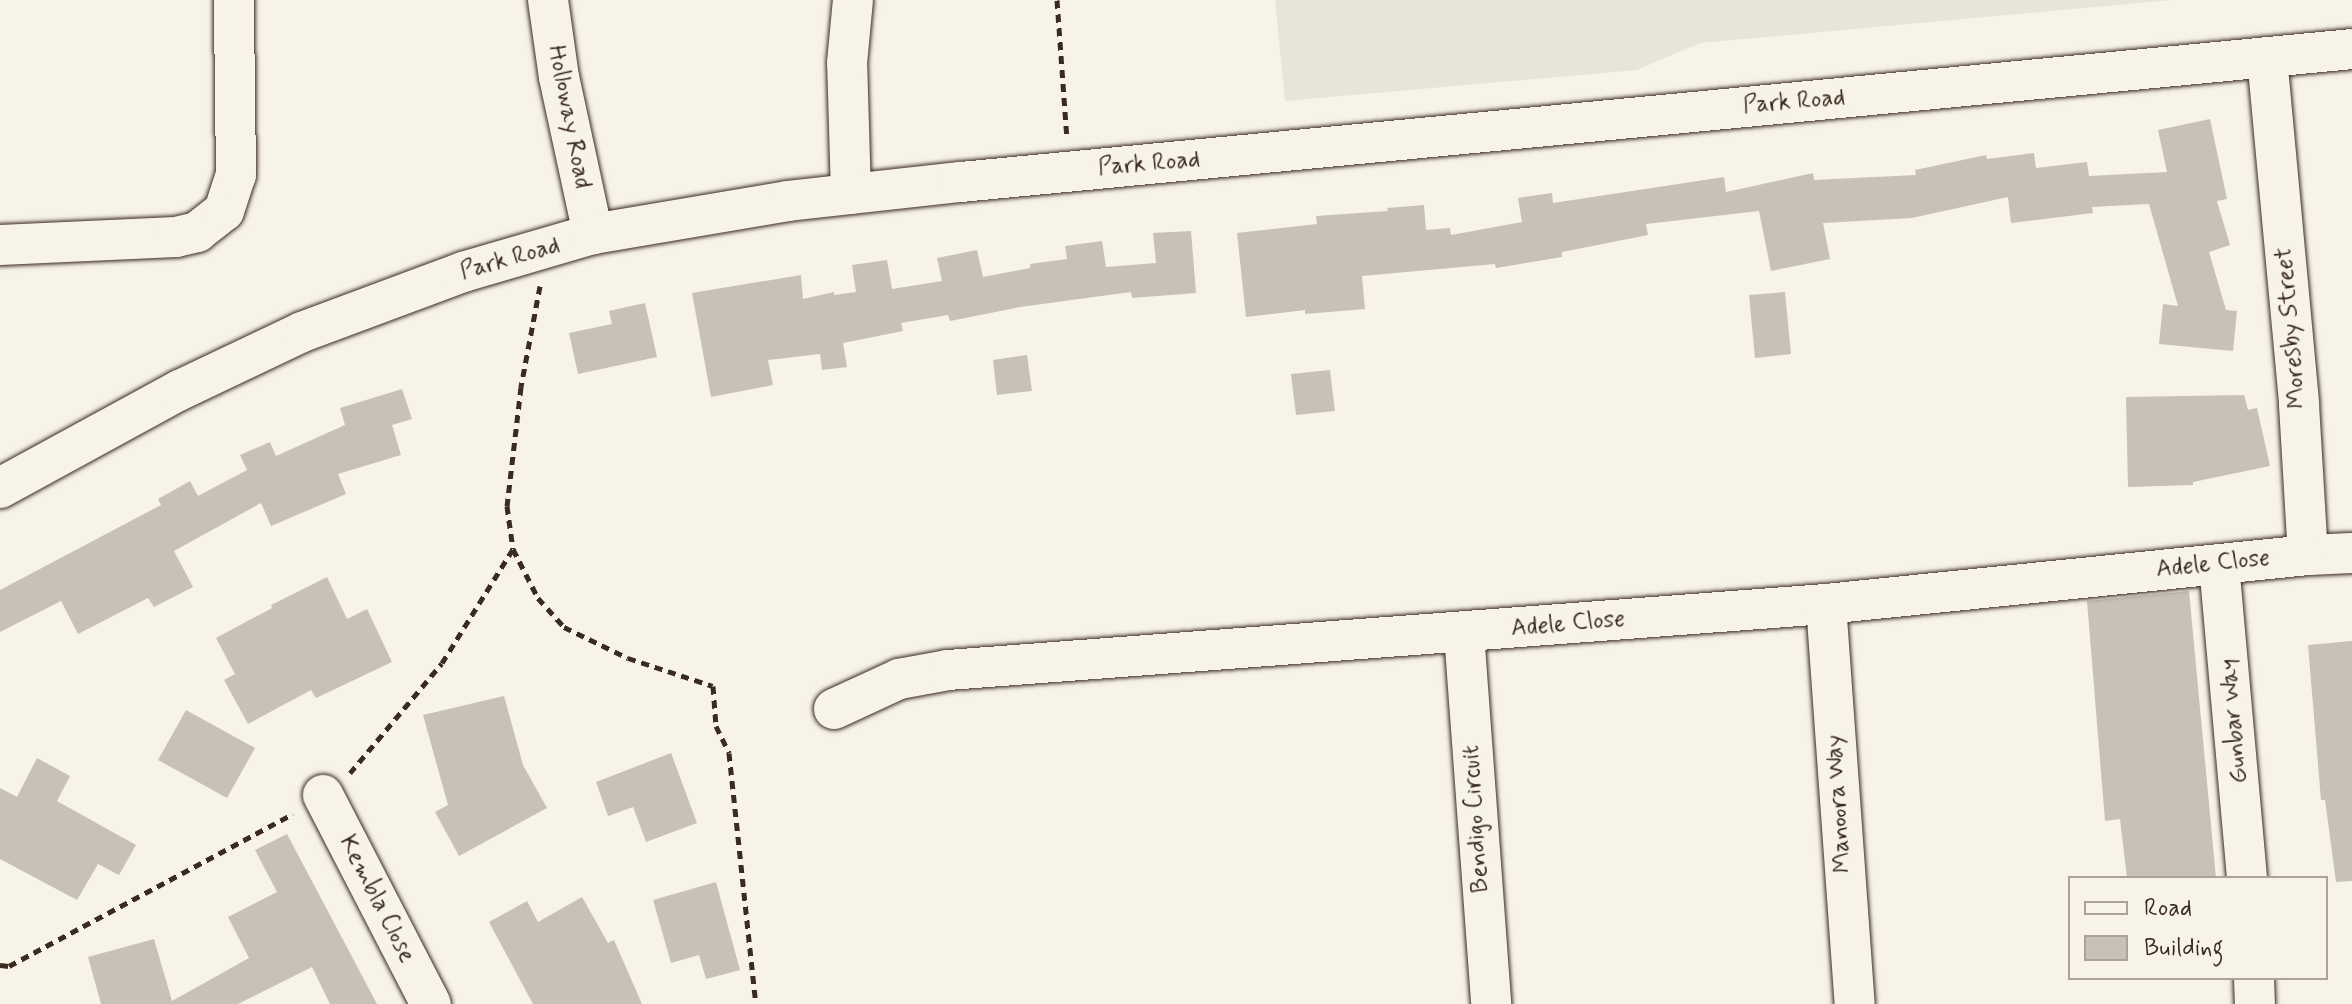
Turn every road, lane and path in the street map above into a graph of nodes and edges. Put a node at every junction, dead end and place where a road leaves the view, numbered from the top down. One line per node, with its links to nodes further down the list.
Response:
1 (234, 0): 10 (street)
2 (548, 0): 9 (street, Holloway Road)
3 (853, 0): 8 (street)
4 (1057, 0): 7 (path)
5 (2352, 49): 6 (street, Park Road)
6 (2267, 57): 7 (street, Park Road); 15 (street, Moresby Street)
7 (1071, 171): 8 (street, Park Road)
8 (851, 194): 9 (street, Park Road)
9 (593, 234): 11 (street, Park Road)
10 (0, 245)
11 (539, 250): 12 (street, Park Road); 13 (path)
12 (0, 488)
13 (513, 549): 20 (path); 25 (path)
14 (2352, 553): 15 (street)
15 (2308, 555): 16 (street, Adele Close)
16 (2219, 564): 17 (street, Adele Close); 21 (street, Gunbar Way)
17 (1826, 604): 18 (street, Adele Close); 27 (street, Manoora Way)
18 (1464, 633): 19 (street, Adele Close); 26 (street, Bendigo Circuit)
19 (834, 709)
20 (323, 795): 22 (path); 24 (street, Kembla Close)
21 (2247, 876)
22 (0, 965)
23 (2254, 980): 28 (street)
24 (431, 1004)
25 (756, 1004)
26 (1491, 1004)
27 (1855, 1004)
28 (2255, 1004)

